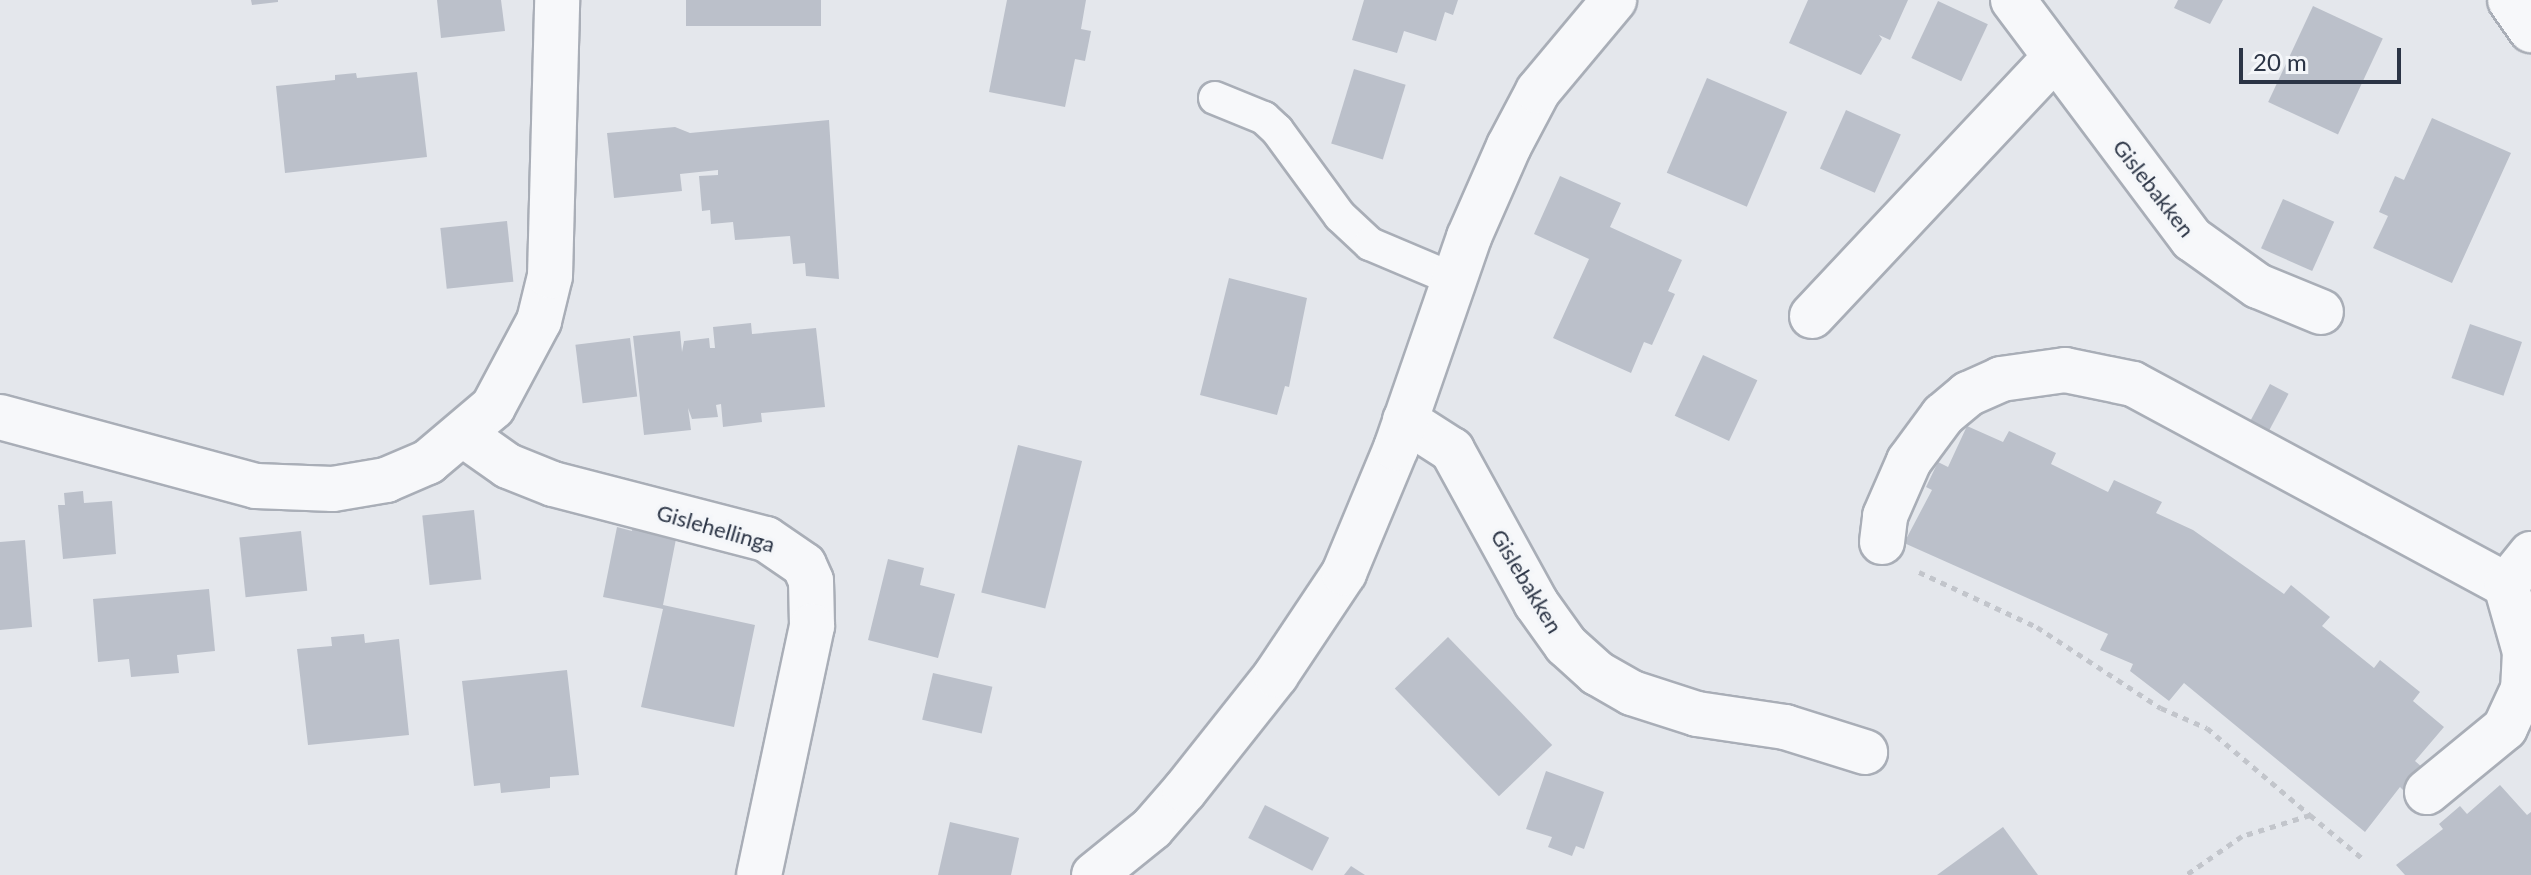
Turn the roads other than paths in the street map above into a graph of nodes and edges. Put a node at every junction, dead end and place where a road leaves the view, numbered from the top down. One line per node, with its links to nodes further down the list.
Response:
1 (557, 0): 13 (street)
2 (1614, 0): 8 (street)
3 (2013, 0): 6 (street, Gislebakken)
4 (2510, 0): 5 (street)
5 (2531, 30)
6 (2054, 58): 9 (street, Gislebakken); 10 (street)
7 (1215, 98): 8 (lane)
8 (1453, 279): 12 (street)
9 (2321, 312)
10 (1812, 316)
11 (0, 417): 13 (street)
12 (1405, 420): 16 (street, Gislebakken); 19 (street)
13 (464, 435): 18 (street, Gislehellinga)
14 (1882, 542): 15 (street)
15 (2519, 570): 17 (street)
16 (1865, 752)
17 (2427, 792)
18 (759, 875)
19 (1094, 875)

